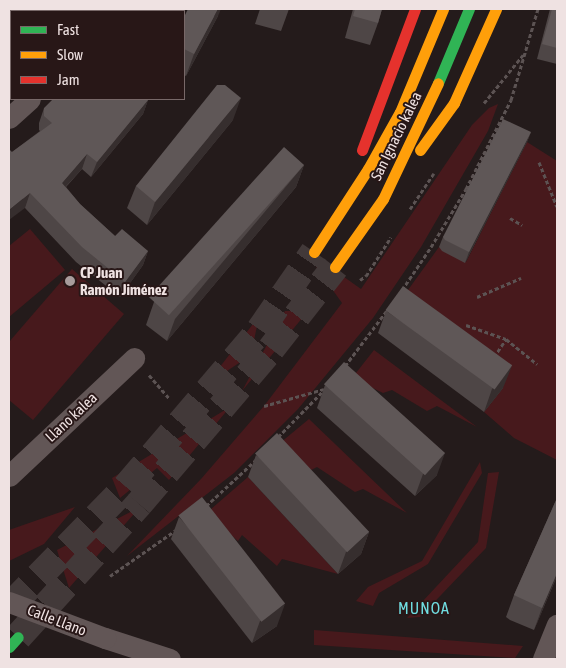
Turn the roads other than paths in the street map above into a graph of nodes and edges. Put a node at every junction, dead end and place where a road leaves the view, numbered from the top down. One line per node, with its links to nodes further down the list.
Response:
1 (415, 9): 8 (main road)
2 (443, 9): 8 (main road, San Ignacio kalea)
3 (469, 9): 7 (main road, San Ignacio kalea)
4 (496, 9): 7 (main road)
5 (29, 100): 6 (street)
6 (9, 118)
7 (383, 199): 10 (main road, San Ignacio kalea)
8 (329, 229): 9 (main road, San Ignacio kalea)
9 (314, 252)
10 (335, 267)
11 (134, 358): 12 (street, Llano kalea)
12 (9, 476)
13 (9, 602): 17 (street, Calle Llano, bridge)
14 (557, 625): 18 (street)
15 (18, 638): 16 (main road)
16 (9, 647)
17 (170, 659)
18 (543, 659)

